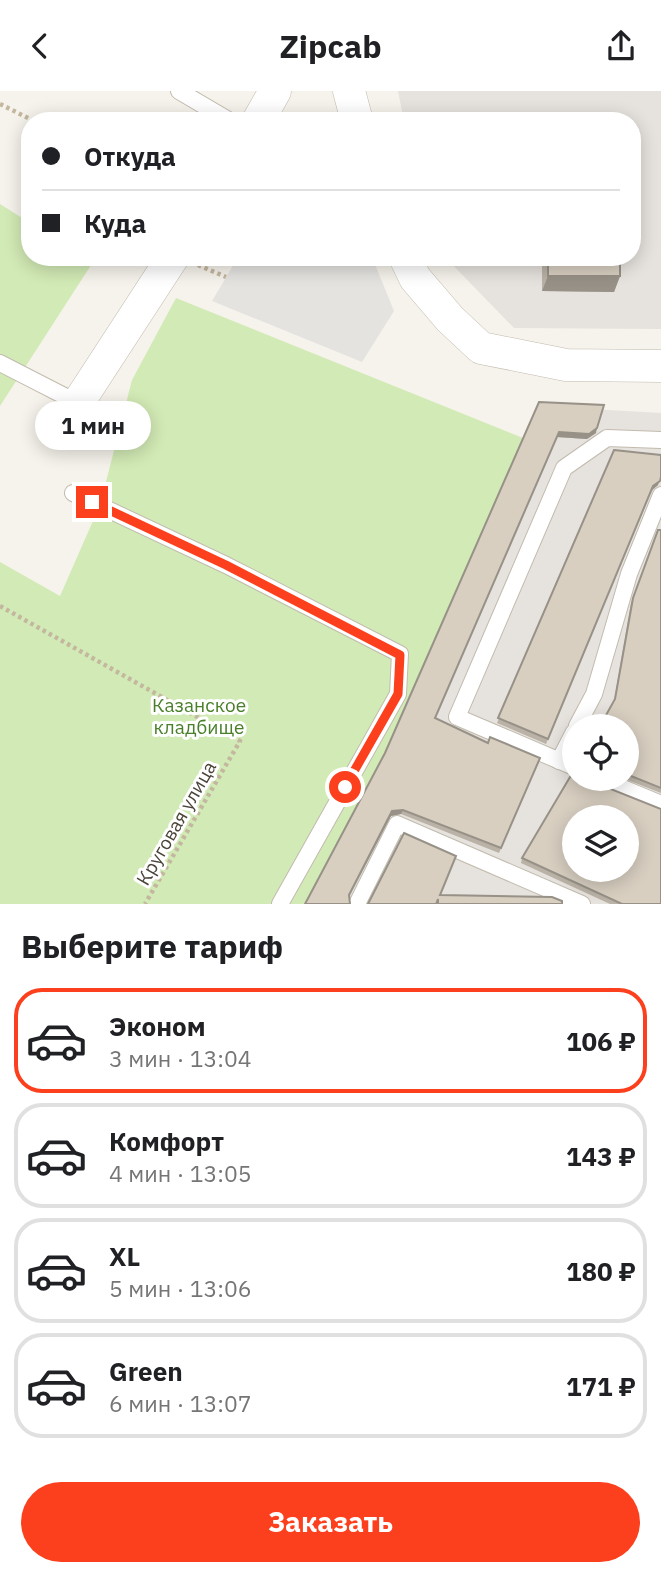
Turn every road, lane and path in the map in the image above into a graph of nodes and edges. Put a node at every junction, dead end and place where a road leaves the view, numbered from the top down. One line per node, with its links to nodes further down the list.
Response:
1 (179, 91): 5 (lane)
2 (275, 91): 6 (street)
3 (349, 91): 7 (street)
4 (0, 104): 8 (path)
5 (215, 112)
6 (263, 112)
7 (355, 112)
8 (21, 114)
9 (178, 266): 15 (street)
10 (198, 266): 12 (path)
11 (409, 266): 14 (street)
12 (226, 277)
13 (0, 363): 15 (lane)
14 (661, 366)
15 (78, 403)
16 (661, 440): 22 (lane)
17 (73, 493): 26 (lane)
18 (661, 495): 19 (lane)
19 (658, 512): 21 (lane)
20 (0, 606): 25 (path, Круговая улица)
21 (583, 714)
22 (562, 762)
23 (630, 791): 24 (lane)
24 (661, 804)
25 (145, 904)
26 (280, 904)
27 (357, 904): 28 (lane)
28 (582, 904)

